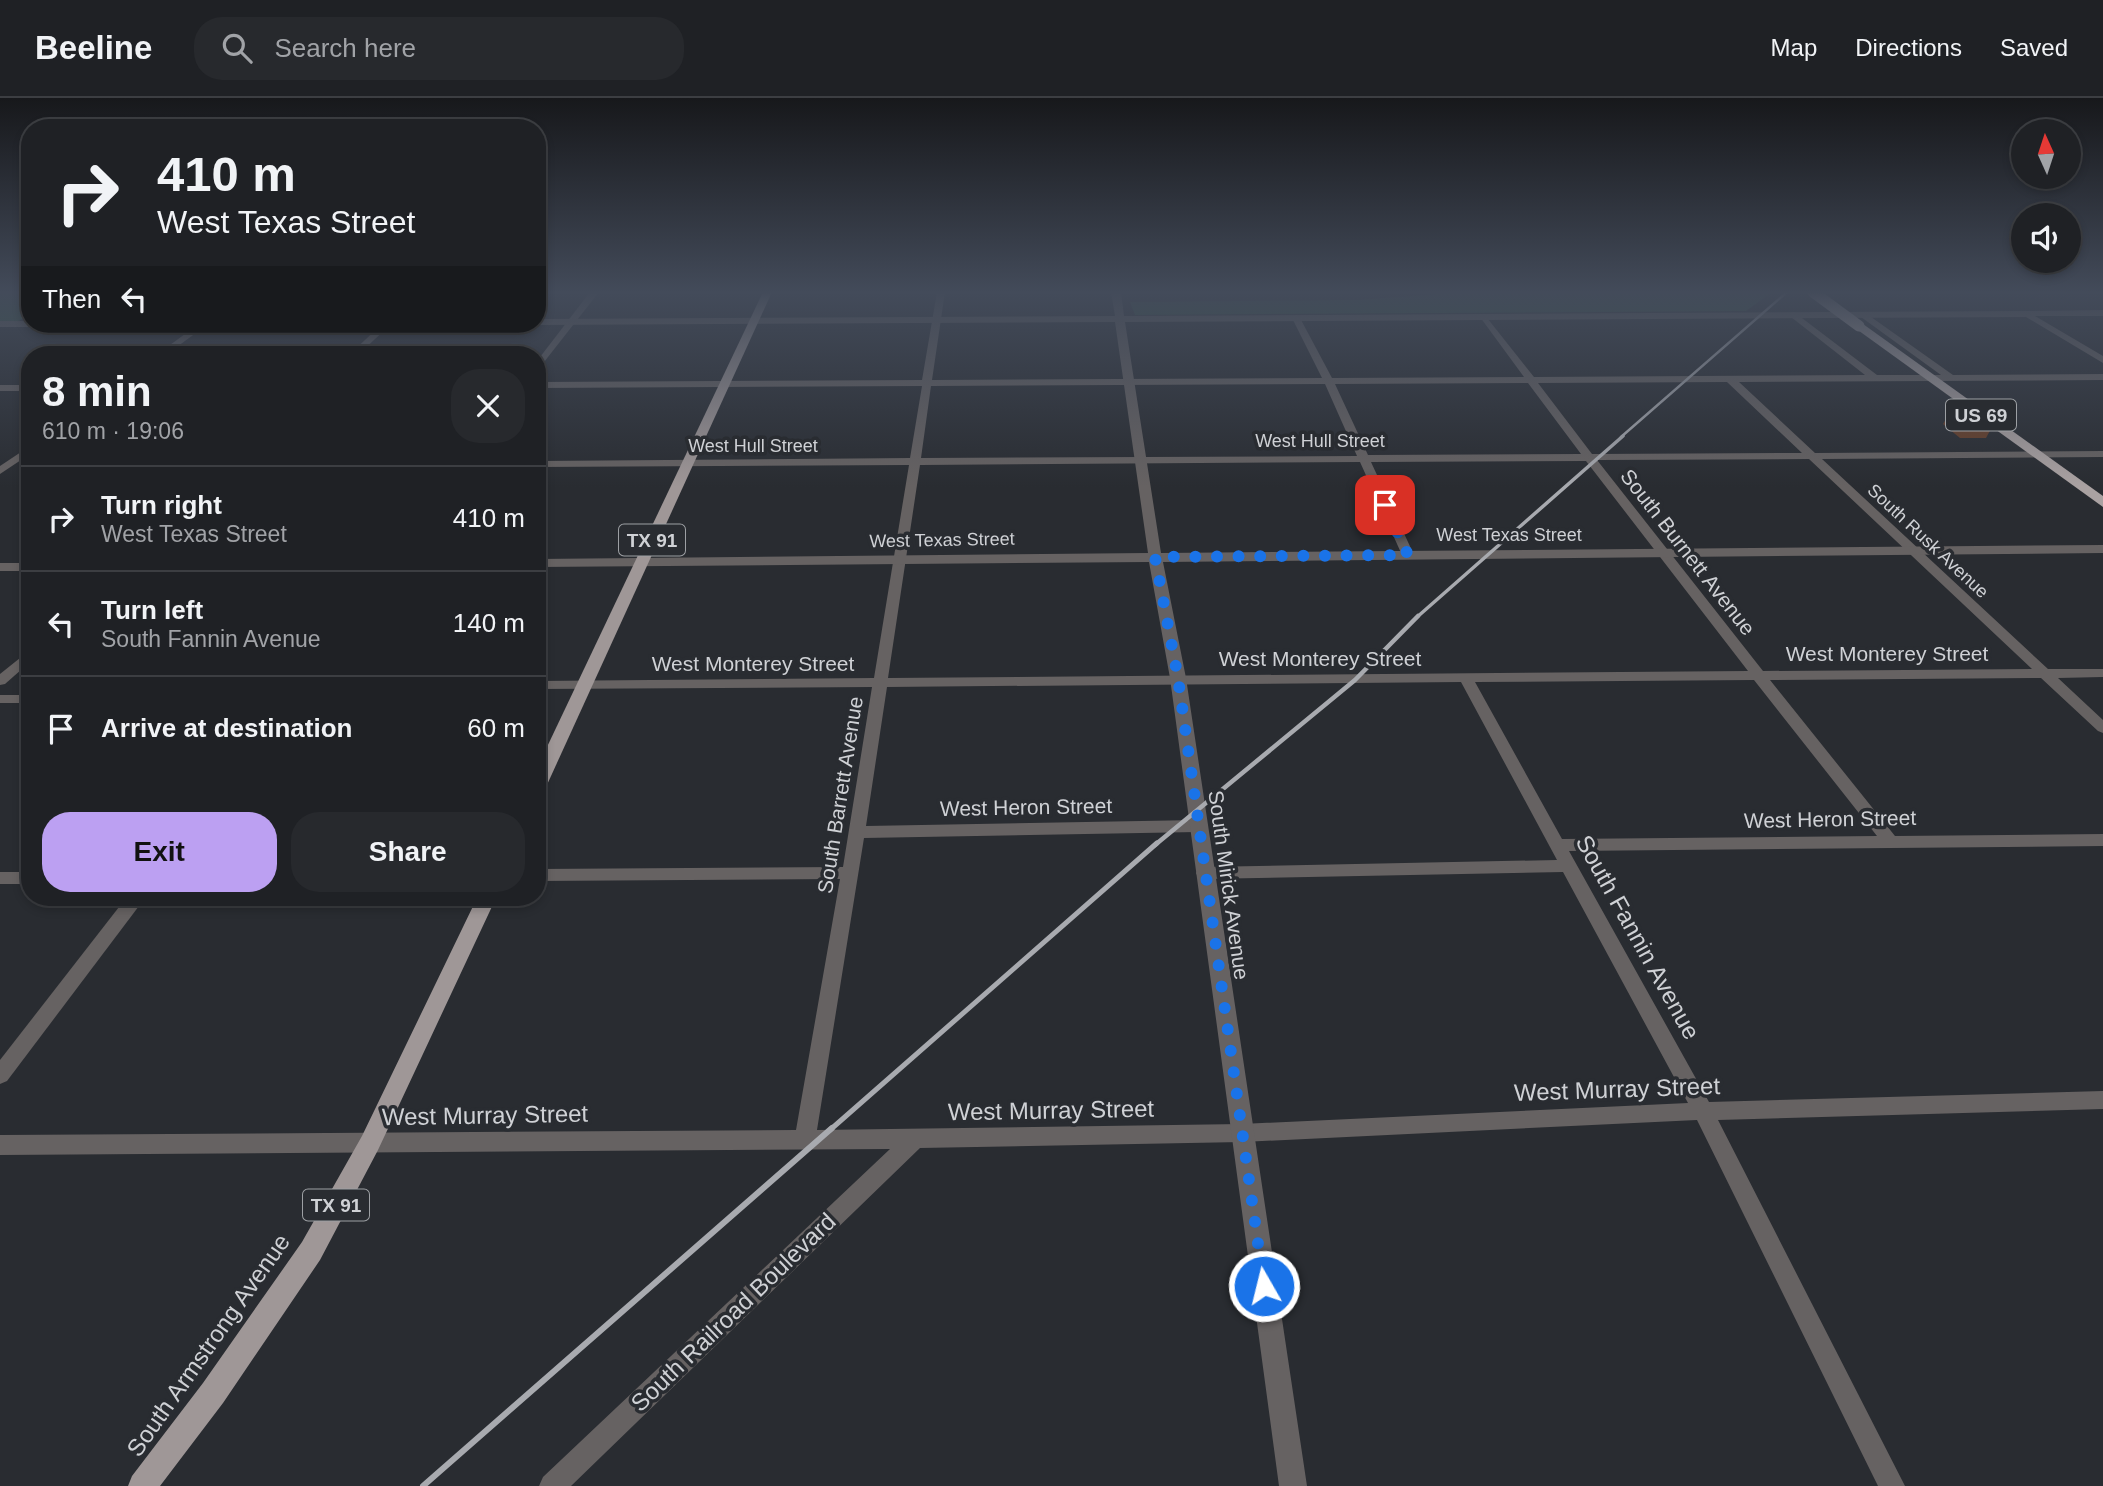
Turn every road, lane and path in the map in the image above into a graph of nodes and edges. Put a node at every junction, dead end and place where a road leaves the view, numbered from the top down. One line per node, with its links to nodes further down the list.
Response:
1 (737, 357): 18 (main road, TX 91)
2 (932, 357): 16 (street, South Barrett Avenue)
3 (1126, 357): 17 (street, South Mirick Avenue)
4 (1316, 357): 15 (street)
5 (1516, 357): 14 (street, South Burnett Avenue)
6 (1847, 357): 10 (street)
7 (1904, 357): 11 (highway, US 69)
8 (1917, 357): 12 (street)
9 (2103, 377): 12 (street)
10 (1874, 378): 11 (street); 13 (street)
11 (1930, 378): 12 (street); 24 (highway, US 69)
12 (1951, 378)
13 (1730, 379): 14 (street); 25 (street, South Rusk Avenue)
14 (1534, 380): 15 (street); 26 (street, South Burnett Avenue)
15 (1329, 382): 17 (street); 27 (street)
16 (929, 383): 17 (street); 18 (street); 29 (street, South Barrett Avenue)
17 (1131, 383): 28 (street, South Mirick Avenue)
18 (724, 384): 19 (street); 30 (main road, TX 91)
19 (546, 385)
20 (0, 388): 21 (street)
21 (21, 388)
22 (2103, 454): 24 (street, West Hull Street)
23 (21, 455): 33 (street)
24 (2036, 455): 25 (street, West Hull Street); 34 (highway, US 69)
25 (1812, 456): 26 (street, West Hull Street); 36 (street, South Rusk Avenue)
26 (1591, 458): 27 (street, West Hull Street); 37 (street, South Burnett Avenue)
27 (1364, 459): 28 (street, West Hull Street); 38 (street)
28 (1142, 460): 29 (street, West Hull Street); 39 (street, South Mirick Avenue)
29 (916, 462): 30 (street, West Hull Street); 40 (street, South Barrett Avenue)
30 (688, 463): 31 (street, West Hull Street); 41 (main road, TX 91)
31 (546, 464)
32 (21, 467): 33 (street)
33 (2, 468)
34 (2103, 503)
35 (2103, 550): 36 (street, West Texas Street)
36 (1915, 551): 37 (street, West Texas Street); 46 (street, South Rusk Avenue)
37 (1662, 554): 38 (street, West Texas Street); 48 (street, South Burnett Avenue)
38 (1408, 555): 39 (street, West Texas Street)
39 (1155, 557): 40 (street, West Texas Street); 49 (street, South Mirick Avenue)
40 (900, 559): 41 (street, West Texas Street); 52 (street, South Barrett Avenue)
41 (641, 562): 42 (street, West Texas Street); 53 (main road, TX 91)
42 (546, 563)
43 (0, 567): 44 (street)
44 (21, 567)
45 (21, 662): 51 (street)
46 (2045, 673): 47 (street, West Monterey Street); 48 (street, West Monterey Street); 57 (street, South Rusk Avenue)
47 (2103, 673)
48 (1759, 675): 50 (street, West Monterey Street); 62 (street, South Burnett Avenue)
49 (1178, 678): 50 (street, West Monterey Street); 52 (street, West Monterey Street); 59 (street, South Mirick Avenue)
50 (1466, 679): 63 (street, South Fannin Avenue)
51 (0, 681)
52 (879, 683): 53 (street, West Monterey Street); 60 (street, South Barrett Avenue)
53 (585, 684): 54 (street, West Monterey Street); 58 (main road, TX 91)
54 (546, 685)
55 (0, 699): 56 (street)
56 (21, 699)
57 (2103, 728)
58 (546, 768)
59 (1197, 827): 60 (street, West Heron Street); 66 (street, South Mirick Avenue)
60 (857, 832): 65 (street, South Barrett Avenue)
61 (2103, 840): 62 (street, West Heron Street)
62 (1890, 841): 63 (street, West Heron Street)
63 (1558, 845): 64 (street, South Fannin Avenue)
64 (1569, 866): 66 (street); 74 (street, South Fannin Avenue)
65 (849, 873): 67 (street); 76 (street, South Barrett Avenue)
66 (1204, 873): 75 (street, South Mirick Avenue)
67 (546, 875)
68 (0, 878): 69 (street)
69 (21, 878)
70 (130, 906): 72 (street)
71 (482, 906): 78 (main road, South Armstrong Avenue / TX 91)
72 (0, 1075)
73 (2103, 1100): 74 (street, West Murray Street)
74 (1703, 1111): 75 (street, West Murray Street); 83 (street, South Fannin Avenue)
75 (1242, 1133): 77 (street, West Murray Street); 82 (street, South Mirick Avenue)
76 (805, 1138): 77 (street, West Murray Street); 78 (street, West Murray Street)
77 (915, 1139): 81 (street, South Railroad Boulevard)
78 (370, 1143): 79 (street, West Murray Street); 80 (main road, South Armstrong Avenue / TX 91)
79 (0, 1145)
80 (142, 1486)
81 (552, 1486)
82 (1293, 1486)
83 (1892, 1486)

